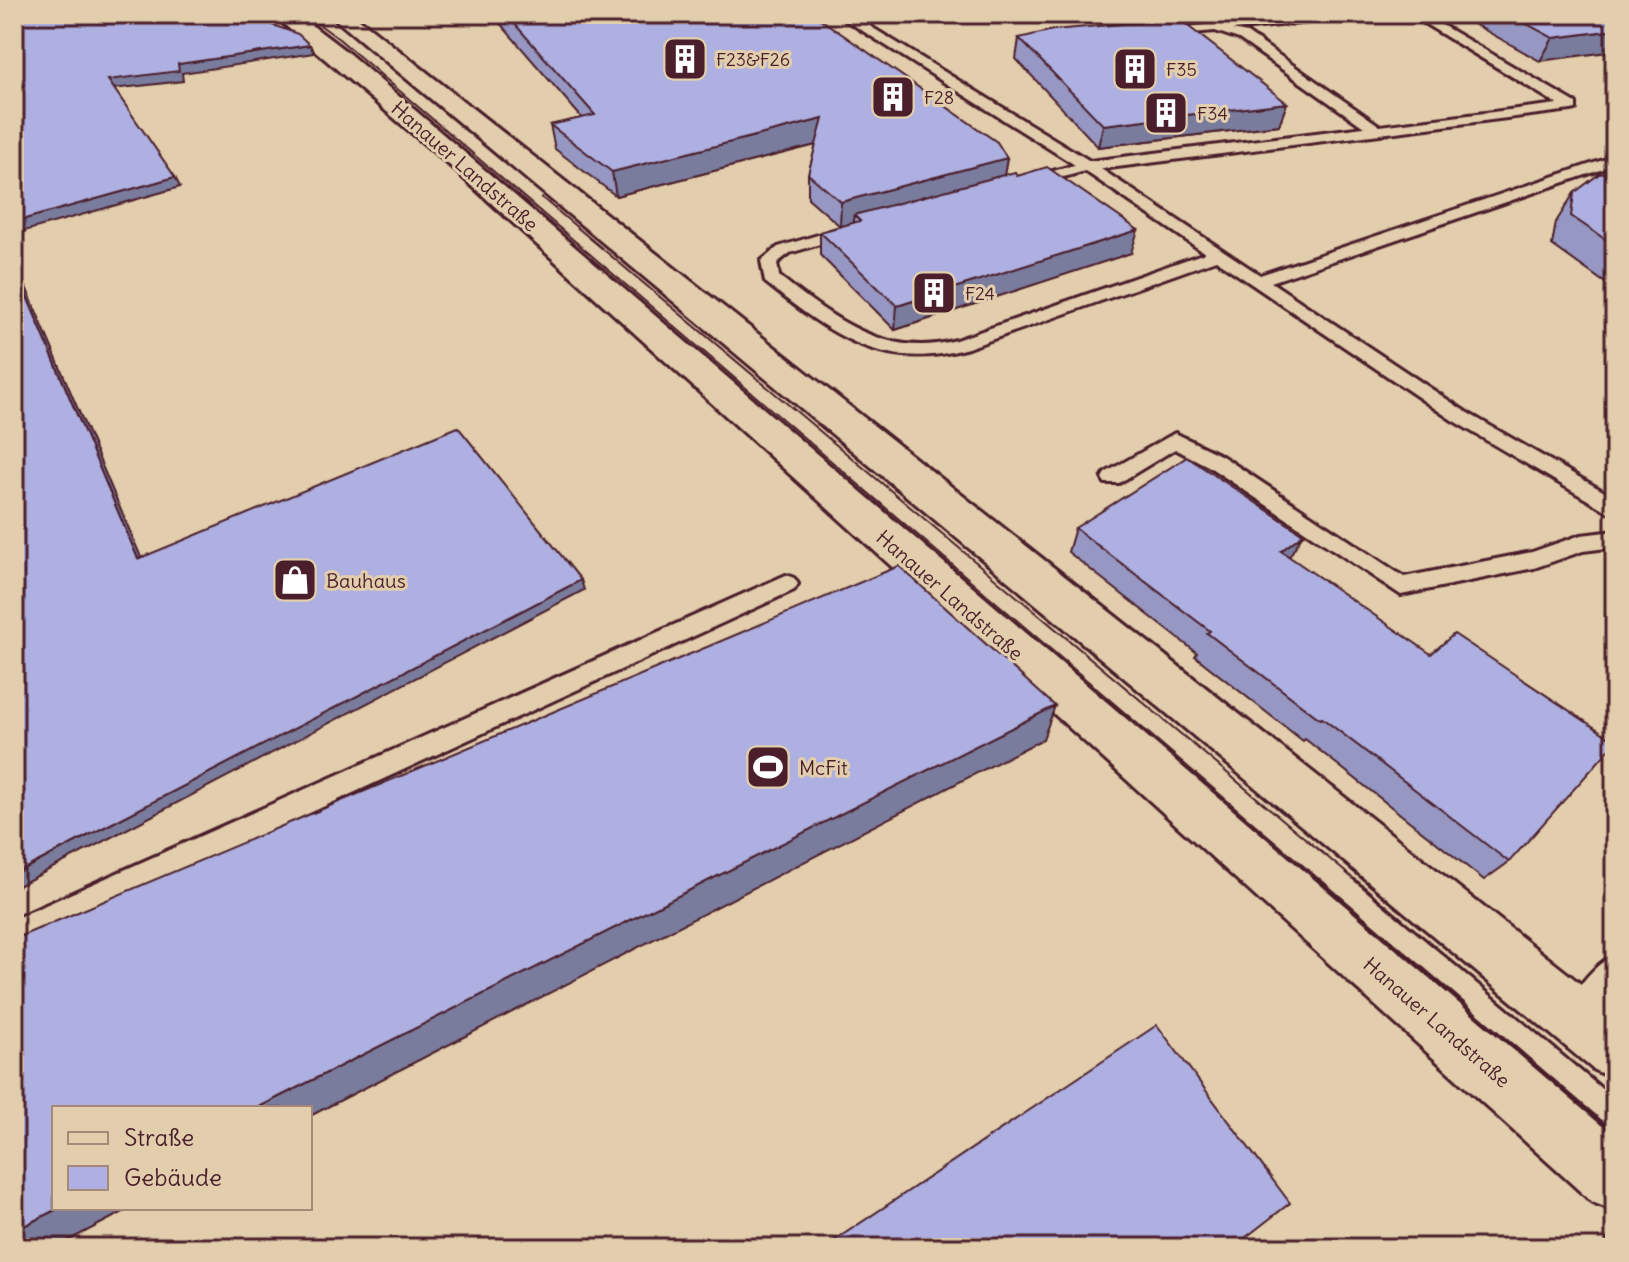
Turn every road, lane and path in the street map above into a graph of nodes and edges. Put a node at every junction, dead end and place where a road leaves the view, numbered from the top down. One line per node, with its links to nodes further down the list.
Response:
1 (283, 14): 24 (main road, Hanauer Landstraße)
2 (340, 14): 22 (main road, Hanauer Landstraße)
3 (842, 14): 11 (lane)
4 (1187, 14): 7 (lane)
5 (1359, 14): 7 (lane)
6 (1415, 14): 9 (lane)
7 (1209, 27): 8 (lane); 9 (lane)
8 (1146, 34)
9 (1380, 132): 11 (lane)
10 (1615, 160): 15 (lane)
11 (1087, 166): 12 (lane); 14 (lane)
12 (1001, 189)
13 (869, 225): 14 (lane)
14 (1218, 254): 15 (lane)
15 (1258, 281): 17 (lane)
16 (1112, 478): 18 (lane)
17 (1615, 508)
18 (1615, 539)
19 (786, 584): 20 (lane)
20 (14, 934)
21 (1615, 970): 22 (lane)
22 (1577, 1017): 23 (main road, Hanauer Landstraße)
23 (1615, 1049)
24 (1615, 1179)

